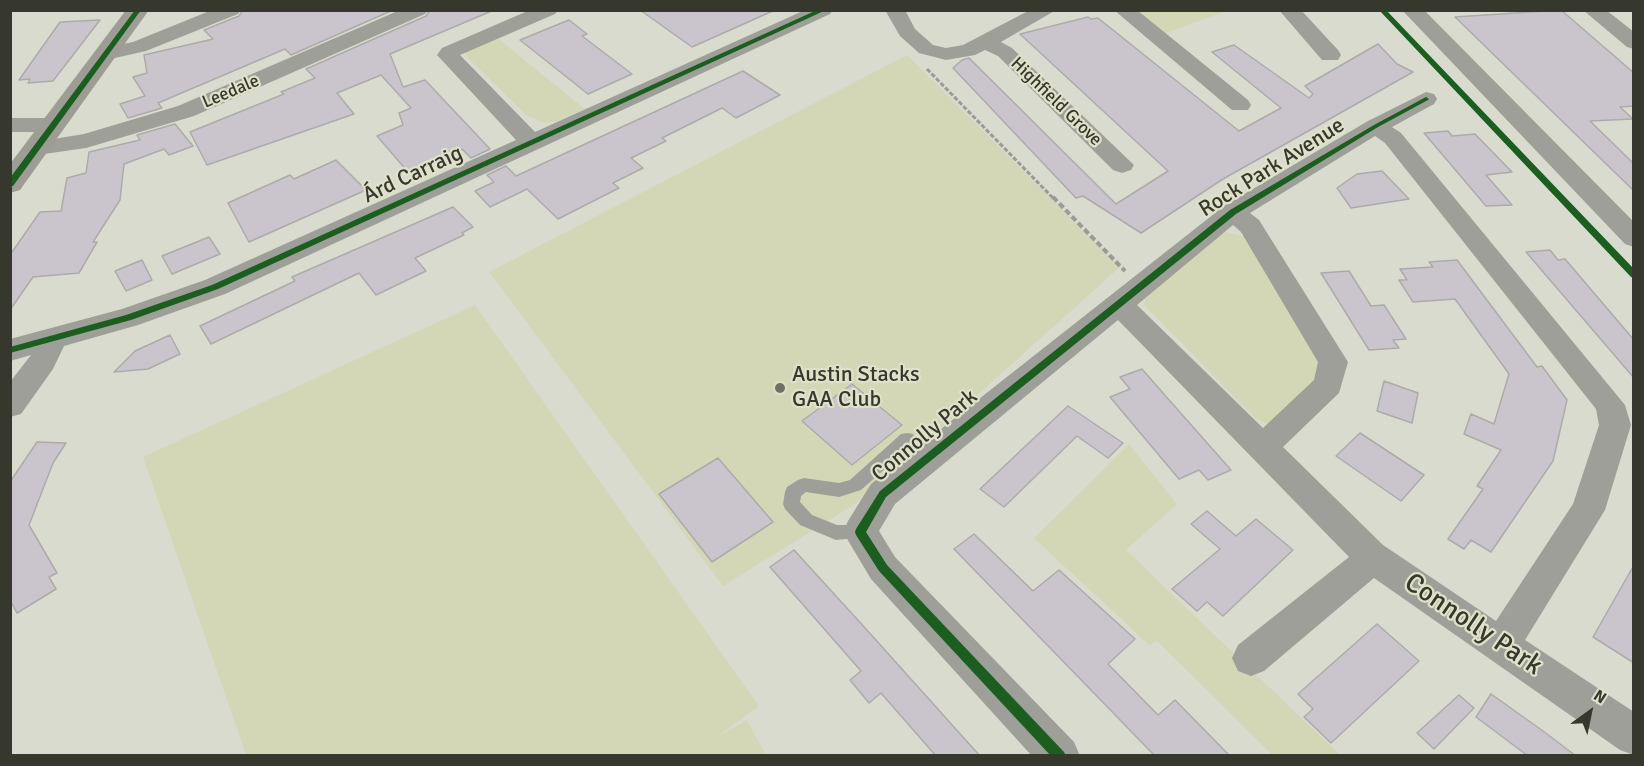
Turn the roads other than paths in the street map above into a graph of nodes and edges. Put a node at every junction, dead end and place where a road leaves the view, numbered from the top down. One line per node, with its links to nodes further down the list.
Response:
1 (138, 10): 14 (main road)
2 (231, 10): 14 (street)
3 (418, 10): 22 (street, Leedale)
4 (548, 10): 21 (street)
5 (822, 10): 21 (street, Árd Carraig)
6 (895, 10): 12 (street, Highfield Grove)
7 (1046, 10): 12 (street, Highfield Grove)
8 (1124, 10): 17 (street)
9 (1289, 10): 15 (street)
10 (1412, 10): 26 (street)
11 (1593, 10): 13 (street)
12 (987, 43): 23 (street, Highfield Grove)
13 (1634, 43)
14 (106, 54): 19 (main road)
15 (1330, 55)
16 (1426, 99): 20 (street, Rock Park Avenue)
17 (1240, 105)
18 (10, 124): 19 (street)
19 (54, 124): 22 (main road)
20 (1376, 126): 25 (street, Rock Park Avenue); 35 (street, Rock Park Avenue)
21 (531, 142): 28 (street, Árd Carraig)
22 (37, 148): 24 (main road)
23 (1122, 165)
24 (10, 184)
25 (1233, 212): 27 (street, Rock Park Avenue); 32 (street, Rock Park Avenue)
26 (1634, 238)
27 (1131, 293): 32 (street, Connolly Park); 33 (street, Connolly Park)
28 (53, 339): 29 (street, Árd Carraig); 30 (street)
29 (10, 350)
30 (10, 405)
31 (907, 439): 33 (lane)
32 (1263, 447): 34 (street, Connolly Park)
33 (860, 532): 38 (street)
34 (1371, 556): 35 (street, Connolly Park); 36 (street)
35 (1502, 644): 37 (street, Connolly Park)
36 (1251, 658)
37 (1634, 736)
38 (1060, 756)

